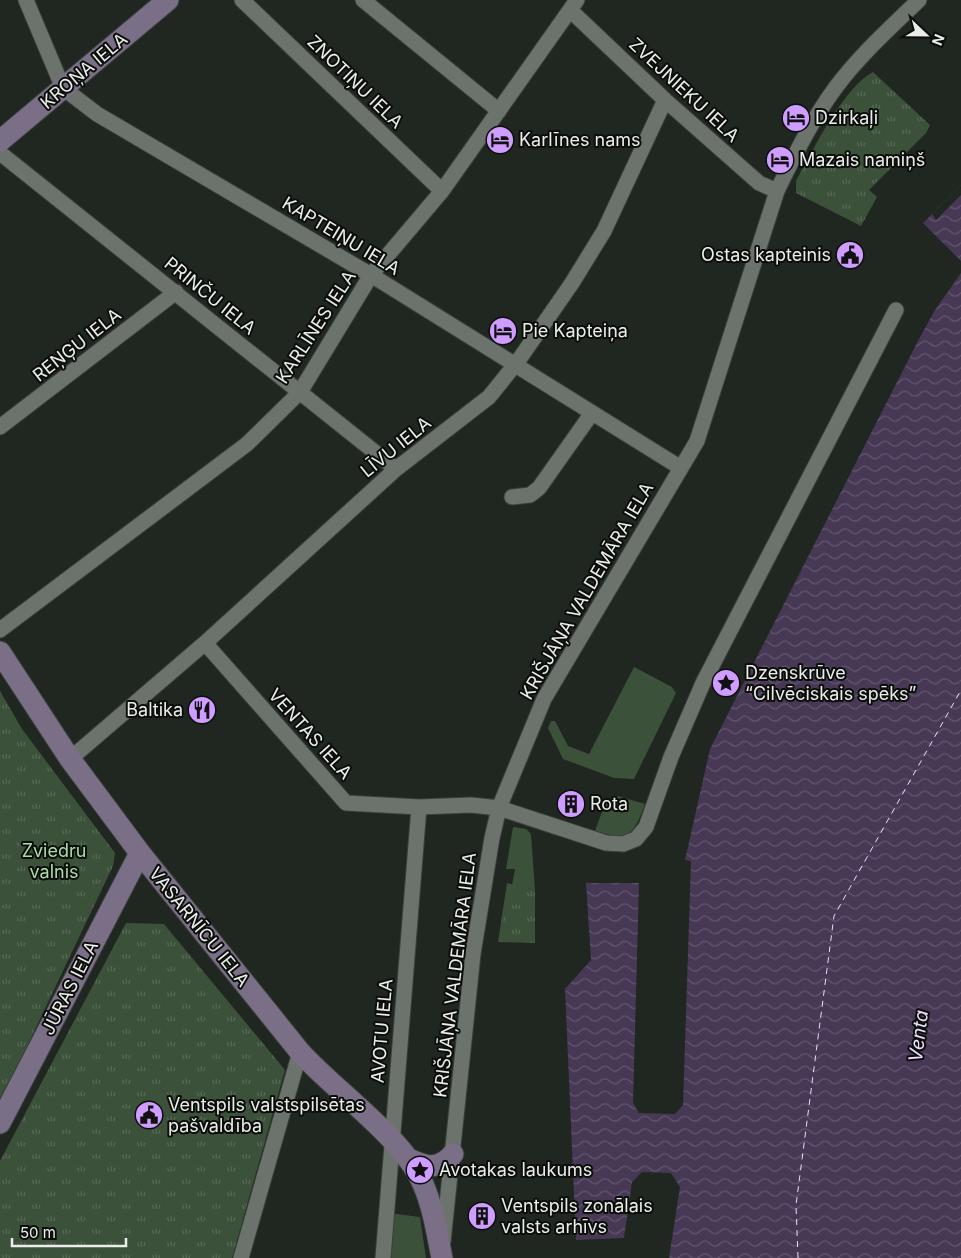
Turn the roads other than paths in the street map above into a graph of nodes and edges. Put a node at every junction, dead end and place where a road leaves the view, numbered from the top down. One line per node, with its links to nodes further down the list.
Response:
1 (26, 0): 7 (street, KAPTEIŅU IELA)
2 (168, 0): 7 (street, KROŅA IELA)
3 (242, 0): 12 (street, ZNOTIŅU IELA)
4 (363, 0): 9 (street)
5 (919, 0): 13 (street, KRIŠJĀŅA VALDEMĀRA IELA)
6 (574, 5): 8 (street, ZVEJNIEKU IELA); 9 (street, KARLĪNES IELA)
7 (63, 88): 10 (street, KROŅA IELA); 14 (street, KAPTEIŅU IELA)
8 (665, 100): 13 (street, ZVEJNIEKU IELA); 17 (street, LĪVU IELA)
9 (499, 111): 12 (street, KARLĪNES IELA)
10 (0, 141)
11 (0, 153): 15 (street, PRINČU IELA)
12 (442, 191): 14 (street, KARLĪNES IELA)
13 (777, 191): 22 (street, KRIŠJĀŅA VALDEMĀRA IELA)
14 (371, 275): 17 (street, KAPTEIŅU IELA); 18 (street, KARLĪNES IELA)
15 (176, 292): 18 (street, PRINČU IELA); 20 (street, REŅĢU IELA)
16 (896, 310): 29 (street, VENTAS IELA)
17 (515, 365): 19 (street, KAPTEIŅU IELA); 21 (street, LĪVU IELA)
18 (300, 392): 21 (street, PRINČU IELA); 24 (street, KARLĪNES IELA)
19 (592, 413): 22 (street, KAPTEIŅU IELA); 23 (street)
20 (0, 427)
21 (396, 468): 25 (street, LĪVU IELA)
22 (681, 468): 29 (street, KRIŠJĀŅA VALDEMĀRA IELA)
23 (512, 497)
24 (0, 630)
25 (205, 643): 27 (street, LĪVU IELA); 28 (street, VENTAS IELA)
26 (0, 652): 27 (street, VASARNĪCU IELA)
27 (70, 759): 30 (street, VASARNĪCU IELA)
28 (419, 807): 29 (street, VENTAS IELA); 33 (street, AVOTU IELA)
29 (500, 808): 34 (street, KRIŠJĀŅA VALDEMĀRA IELA)
30 (140, 853): 31 (street, VASARNĪCU IELA); 32 (street, JŪRAS IELA)
31 (300, 1052): 33 (street, VASARNĪCU IELA); 36 (street)
32 (0, 1123)
33 (392, 1140): 35 (street, VASARNĪCU IELA); 37 (street, AVOTU IELA)
34 (453, 1154): 35 (street); 38 (street, KRIŠJĀŅA VALDEMĀRA IELA)
35 (407, 1158): 38 (street, VASARNĪCU IELA)
36 (241, 1258)
37 (383, 1258)
38 (442, 1258)

